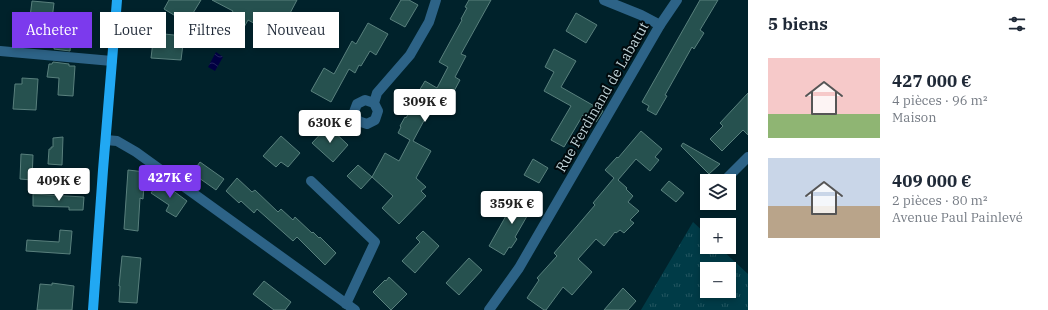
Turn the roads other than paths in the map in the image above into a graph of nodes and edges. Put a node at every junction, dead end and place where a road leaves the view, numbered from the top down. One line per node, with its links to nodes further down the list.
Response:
1 (117, 0): 7 (main road)
2 (436, 0): 8 (street)
3 (604, 0): 5 (street)
4 (677, 0): 5 (street, Rue Ferdinand de Labatut)
5 (660, 25): 16 (street, Rue Ferdinand de Labatut)
6 (0, 51): 7 (street)
7 (112, 61): 9 (main road)
8 (374, 103)
9 (106, 140): 13 (street); 14 (main road)
10 (748, 157): 11 (street)
11 (731, 174)
12 (311, 181): 13 (street)
13 (346, 304): 15 (street)
14 (93, 310)
15 (355, 310)
16 (489, 310)

